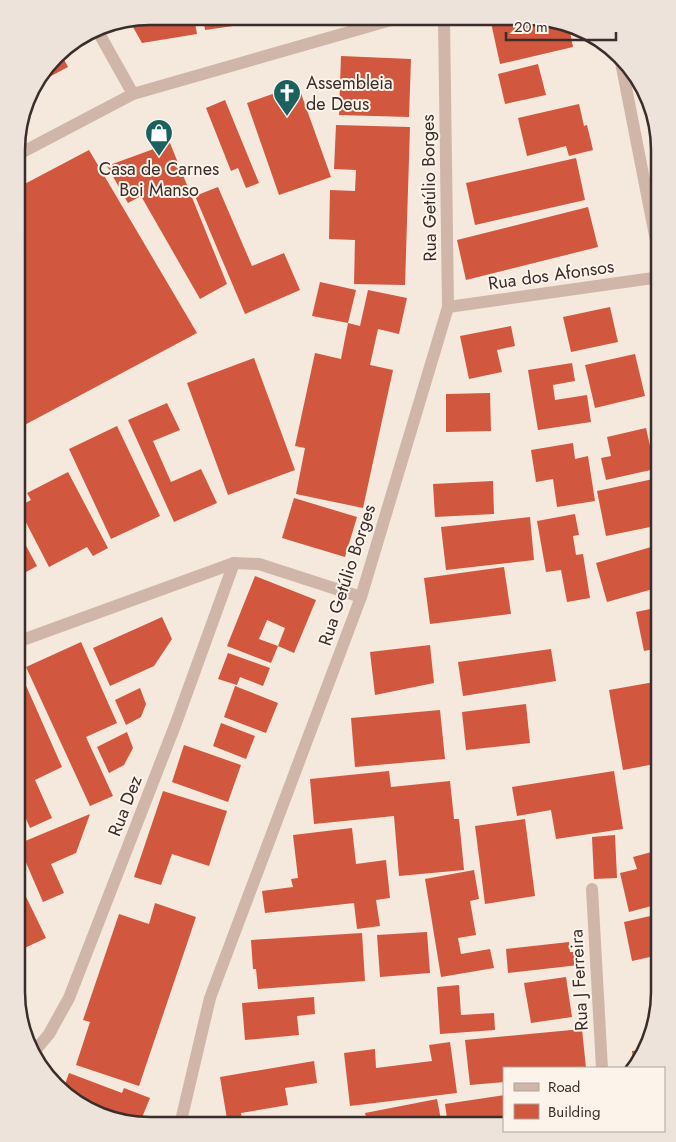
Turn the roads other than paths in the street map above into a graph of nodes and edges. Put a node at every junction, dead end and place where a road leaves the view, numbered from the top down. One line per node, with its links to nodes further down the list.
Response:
1 (374, 25): 5 (street)
2 (444, 25): 9 (street, Rua Getúlio Borges)
3 (100, 36): 5 (street)
4 (623, 72): 7 (street)
5 (133, 94): 6 (street)
6 (25, 151)
7 (651, 215)
8 (651, 278): 9 (street, Rua dos Afonsos)
9 (448, 307): 11 (street, Rua Getúlio Borges)
10 (234, 563): 11 (street); 12 (street); 14 (street, Rua Dez)
11 (361, 597): 16 (street, Rua Getúlio Borges)
12 (25, 639)
13 (592, 889): 15 (street, Rua J Ferreira)
14 (38, 1047)
15 (602, 1067)
16 (182, 1117)

